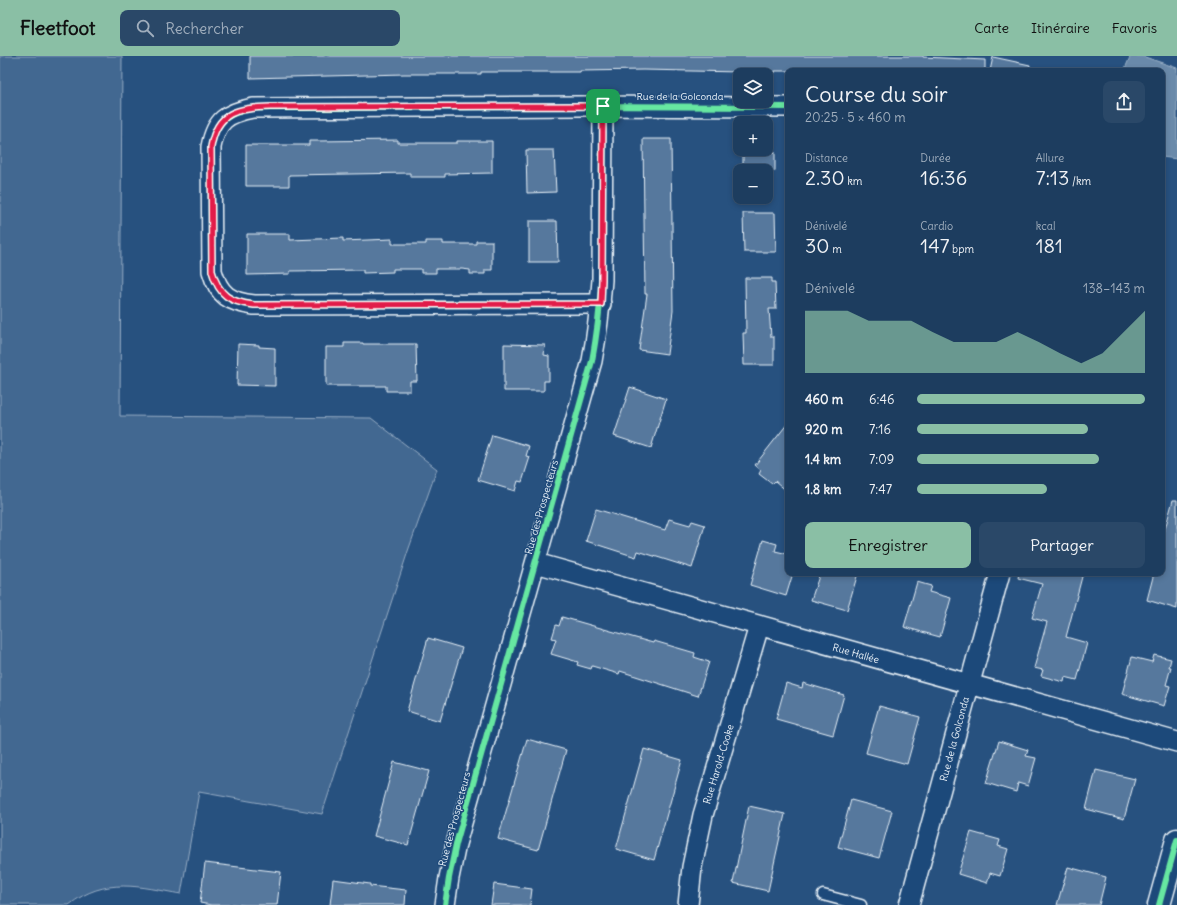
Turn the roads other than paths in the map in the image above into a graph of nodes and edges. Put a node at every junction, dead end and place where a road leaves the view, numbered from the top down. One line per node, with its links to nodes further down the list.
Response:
1 (603, 106): 2 (street, Rue de la Golconda); 3 (street, Rue des Prospecteurs); 3 (street, Rue de la Golconda)
2 (785, 107)
3 (601, 304): 4 (street, Rue des Prospecteurs)
4 (536, 563): 6 (street, Rue Hallée); 11 (street, Rue des Prospecteurs)
5 (999, 576): 7 (street, Rue de la Golconda)
6 (759, 626): 7 (street, Rue Hallée); 12 (street, Rue Harold-Cooke)
7 (969, 685): 8 (street, Rue Hallée); 14 (street, Rue de la Golconda)
8 (1177, 742)
9 (1177, 840): 15 (street)
10 (823, 895): 13 (lane)
11 (445, 905)
12 (688, 905)
13 (861, 905)
14 (909, 905)
15 (1159, 905)

